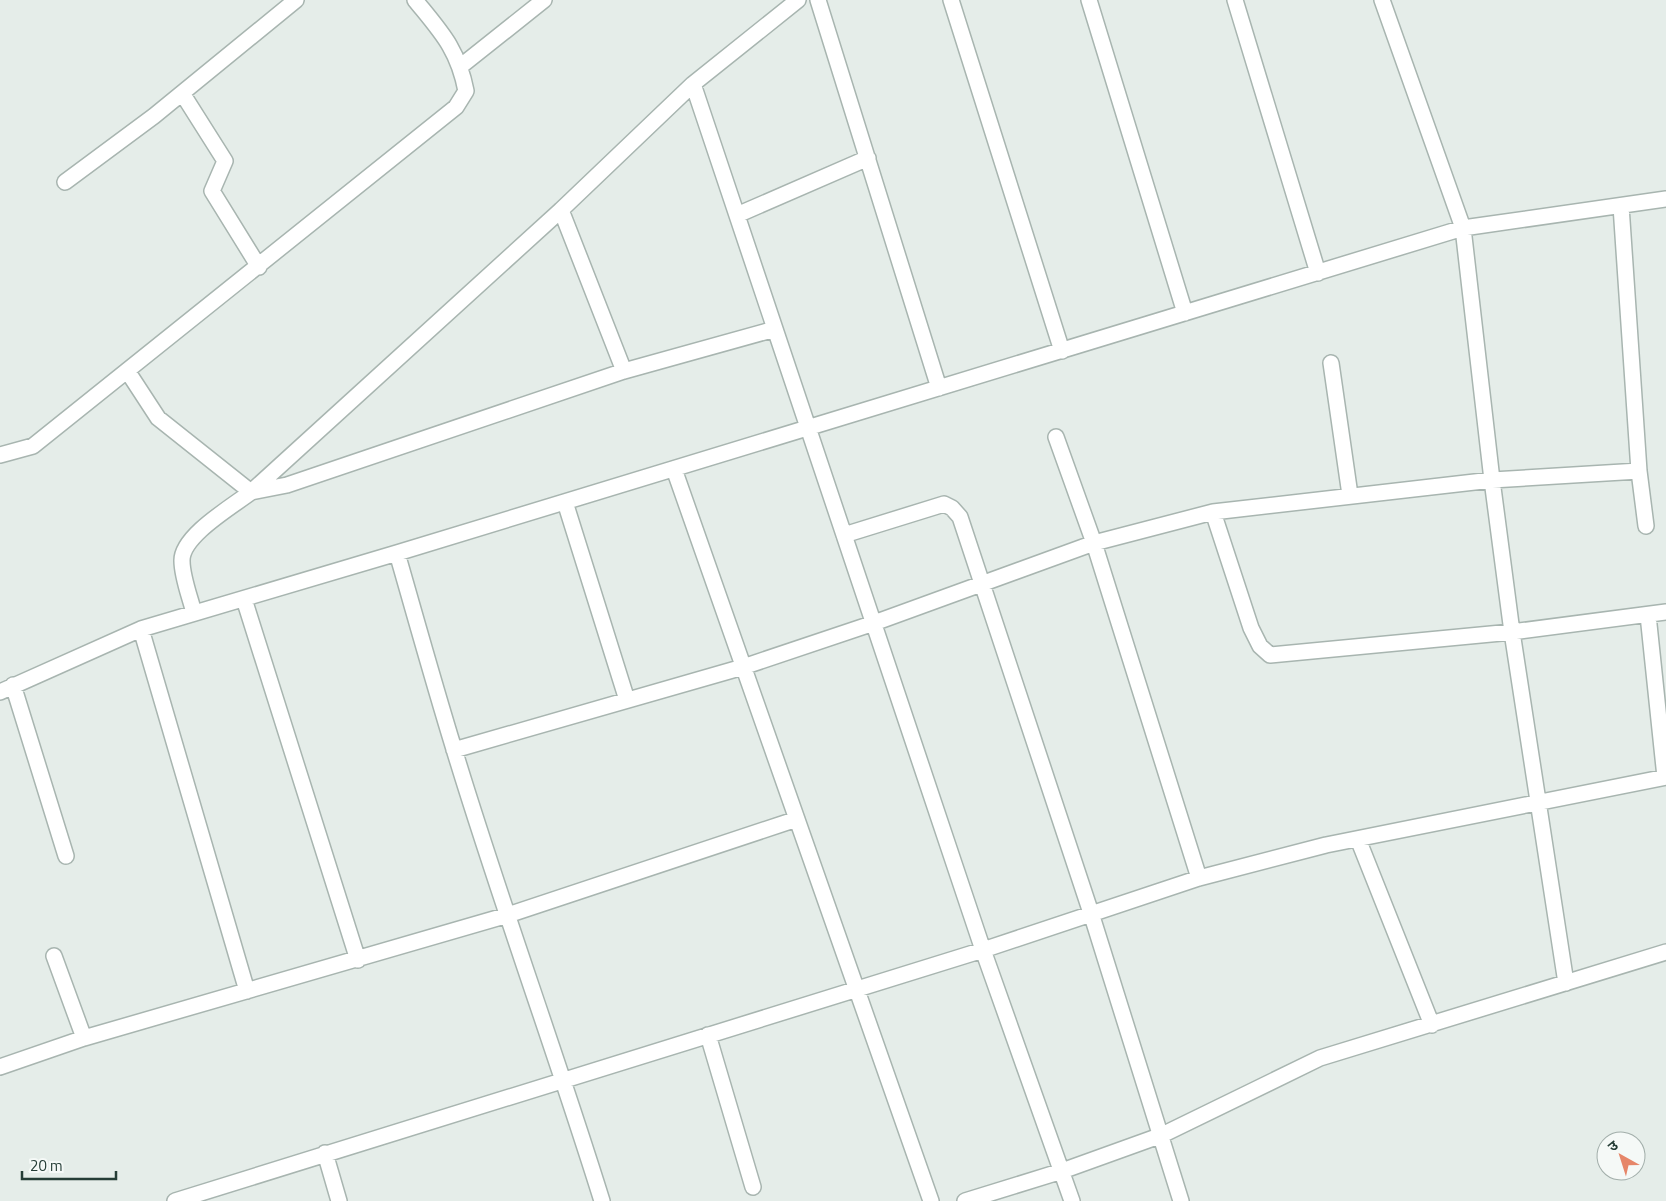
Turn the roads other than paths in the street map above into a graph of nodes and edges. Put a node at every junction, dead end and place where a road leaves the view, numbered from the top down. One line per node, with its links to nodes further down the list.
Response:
1 (296, 0): 12 (street)
2 (415, 0): 10 (street)
3 (544, 0): 10 (street)
4 (798, 0): 11 (street)
5 (818, 0): 13 (street)
6 (952, 0): 24 (street)
7 (1089, 0): 22 (street)
8 (1235, 0): 21 (street)
9 (1382, 0): 19 (street)
10 (461, 66): 20 (street)
11 (693, 84): 17 (street); 18 (street)
12 (182, 92): 14 (street); 20 (street)
13 (868, 158): 18 (street); 28 (street)
14 (65, 182)
15 (1666, 199): 16 (street)
16 (1621, 206): 19 (street); 33 (street)
17 (561, 210): 26 (street); 35 (street)
18 (737, 215): 23 (street)
19 (1463, 228): 21 (street); 34 (street)
20 (258, 267): 27 (street)
21 (1318, 273): 22 (street)
22 (1185, 313): 24 (street)
23 (775, 329): 26 (street); 29 (street)
24 (1062, 351): 28 (street)
25 (1331, 363): 36 (street)
26 (624, 371): 35 (street)
27 (128, 372): 31 (street); 35 (street)
28 (939, 388): 29 (street)
29 (808, 428): 32 (street); 40 (street)
30 (1056, 437): 41 (street)
31 (0, 455)
32 (674, 469): 37 (street); 51 (street)
33 (1639, 470): 34 (street); 39 (street)
34 (1492, 480): 36 (street); 50 (street)
35 (251, 492): 46 (street)
36 (1350, 495): 38 (street)
37 (565, 502): 42 (street); 53 (street)
38 (1213, 512): 41 (street); 50 (street)
39 (1646, 526)
40 (844, 535): 43 (street); 48 (street)
41 (1094, 543): 43 (street); 60 (street)
42 (397, 553): 44 (street); 54 (street)
43 (982, 583): 48 (street); 61 (street)
44 (244, 599): 46 (street); 66 (street)
45 (1666, 612): 47 (street)
46 (194, 613): 49 (street)
47 (1648, 615): 50 (street); 55 (street)
48 (874, 623): 51 (street); 63 (street)
49 (141, 629): 52 (street); 69 (street)
50 (1512, 632): 56 (street)
51 (743, 667): 53 (street); 57 (street)
52 (6, 689): 59 (street)
53 (627, 700): 54 (street)
54 (454, 750): 62 (street)
55 (1666, 777): 56 (street)
56 (1537, 804): 58 (street); 67 (street)
57 (797, 819): 62 (street); 68 (street)
58 (1358, 839): 60 (street); 70 (street)
59 (66, 856)
60 (1199, 878): 61 (street)
61 (1092, 913): 63 (street); 75 (street)
62 (508, 915): 66 (street); 74 (street)
63 (983, 950): 68 (street); 77 (street)
64 (1666, 952): 67 (street)
65 (54, 956): 72 (street)
66 (358, 960): 69 (street)
67 (1566, 983): 70 (street)
68 (856, 988): 71 (street); 82 (street)
69 (247, 991): 72 (street)
70 (1432, 1025): 75 (street)
71 (708, 1035): 74 (street); 78 (street)
72 (84, 1038): 73 (street)
73 (0, 1067)
74 (565, 1079): 76 (street); 81 (street)
75 (1162, 1135): 77 (street); 85 (street)
76 (325, 1153): 79 (street); 80 (street)
77 (1062, 1171): 83 (street); 84 (street)
78 (754, 1187)
79 (175, 1201)
80 (340, 1201)
81 (602, 1201)
82 (931, 1201)
83 (965, 1201)
84 (1072, 1201)
85 (1181, 1201)

